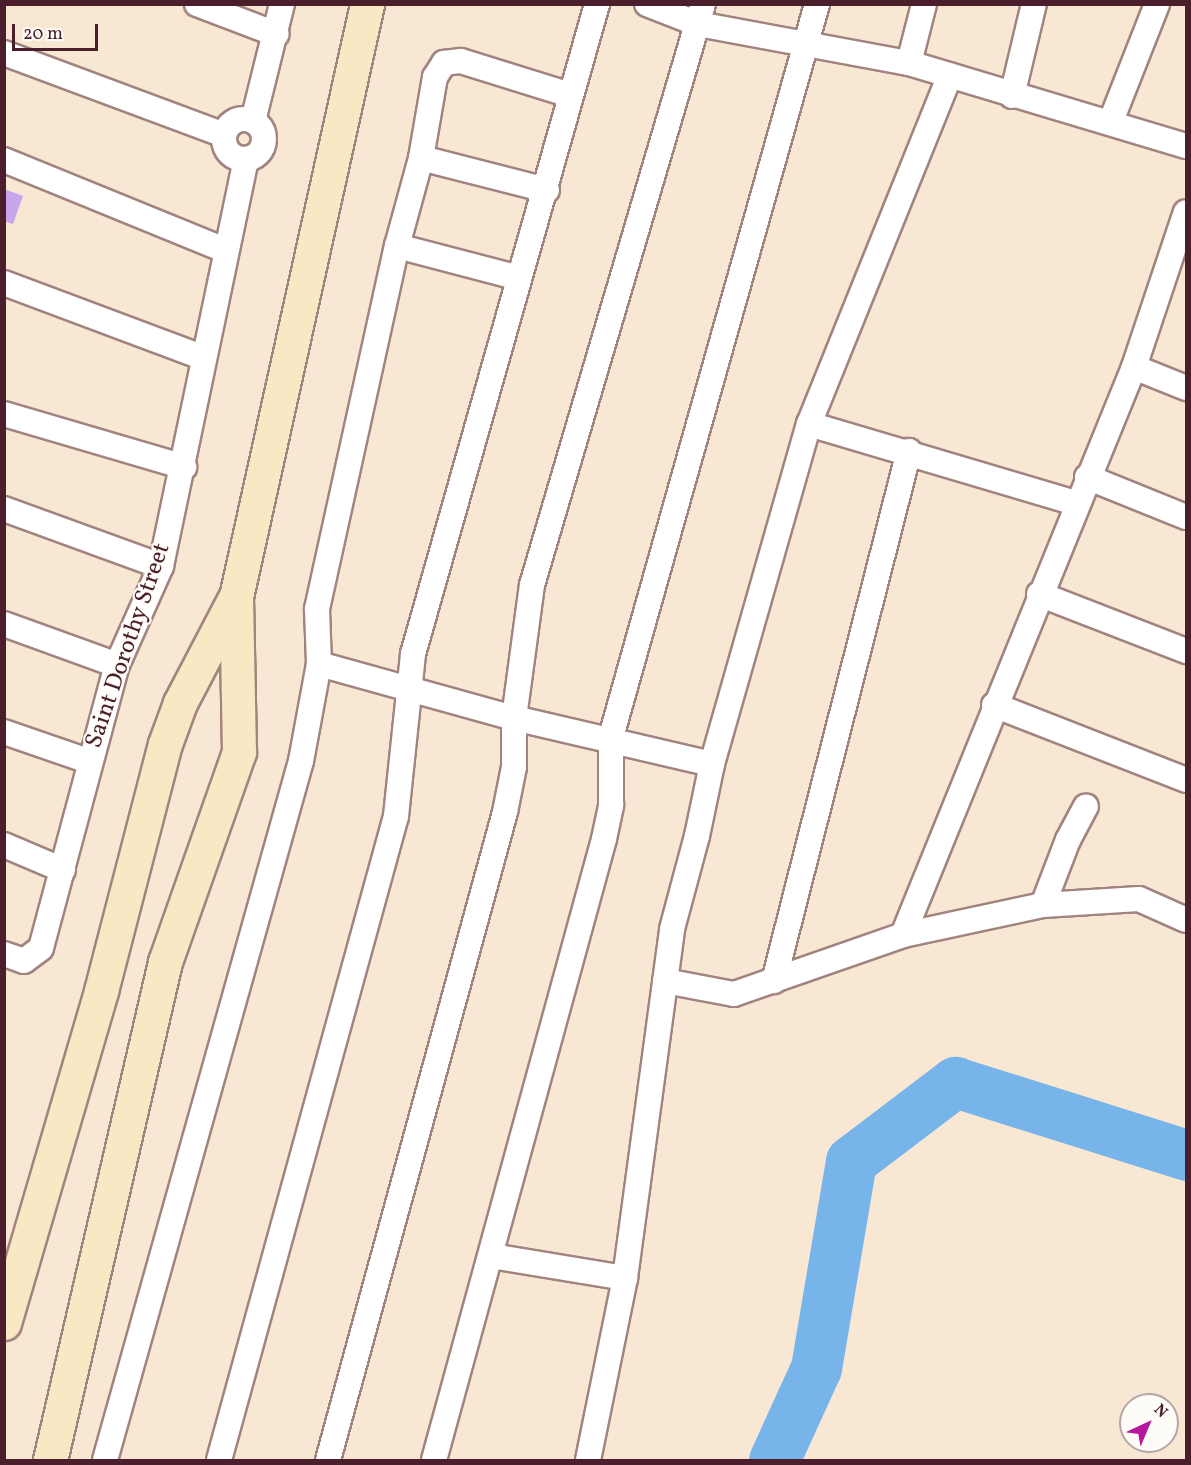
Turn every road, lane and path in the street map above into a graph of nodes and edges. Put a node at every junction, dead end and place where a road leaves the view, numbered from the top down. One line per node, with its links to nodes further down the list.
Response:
1 (197, 4): 11 (street)
2 (282, 4): 11 (street)
3 (367, 4): 45 (street)
4 (597, 4): 16 (street)
5 (647, 4): 10 (street)
6 (817, 4): 12 (street)
7 (924, 4): 14 (street)
8 (1034, 4): 17 (street)
9 (1157, 4): 19 (street)
10 (700, 14): 12 (street); 52 (street)
11 (276, 34): 18 (street)
12 (807, 46): 14 (street); 54 (street)
13 (4, 53): 20 (street)
14 (909, 63): 15 (street)
15 (950, 75): 17 (street); 36 (street)
16 (570, 95): 22 (street); 25 (street)
17 (1012, 96): 19 (street)
18 (253, 121): 20 (street); 23 (street)
19 (1111, 121): 21 (street)
20 (224, 135): 23 (street)
21 (1186, 146)
22 (421, 158): 25 (street); 27 (street)
23 (246, 159): 28 (street, Saint Dorothy Street)
24 (4, 160): 28 (street)
25 (547, 190): 30 (street)
26 (1186, 212): 29 (street)
27 (397, 246): 30 (street); 48 (street)
28 (224, 250): 32 (street, Saint Dorothy Street)
29 (1179, 261): 33 (street)
30 (519, 278): 50 (street)
31 (4, 283): 32 (street)
32 (202, 357): 38 (street, Saint Dorothy Street)
33 (1134, 367): 34 (street); 39 (street)
34 (1186, 388)
35 (4, 414): 38 (street)
36 (809, 424): 37 (street); 56 (street)
37 (909, 451): 40 (street); 66 (street)
38 (184, 467): 43 (street, Saint Dorothy Street)
39 (1087, 477): 40 (street); 42 (street)
40 (1076, 503): 44 (street)
41 (4, 509): 43 (street)
42 (1186, 517)
43 (160, 566): 49 (street, Saint Dorothy Street)
44 (1039, 594): 47 (street); 51 (street)
45 (236, 597): 69 (street); 70 (street)
46 (4, 624): 49 (street)
47 (1186, 651)
48 (319, 664): 50 (street); 71 (street)
49 (117, 665): 55 (street, Saint Dorothy Street)
50 (412, 688): 52 (street); 72 (street)
51 (994, 705): 57 (street); 63 (street)
52 (514, 718): 54 (street); 73 (street)
53 (4, 732): 55 (street)
54 (611, 742): 56 (street); 67 (street)
55 (88, 762): 60 (street, Saint Dorothy Street)
56 (712, 764): 65 (street)
57 (1186, 780)
58 (1086, 806): 61 (street)
59 (4, 845): 60 (street)
60 (63, 870): 64 (street, Saint Dorothy Street)
61 (1043, 904): 62 (street); 63 (street)
62 (1186, 920)
63 (903, 935): 66 (street)
64 (4, 954)
65 (665, 981): 66 (street); 68 (street)
66 (774, 981)
67 (492, 1256): 68 (street); 74 (street)
68 (625, 1278): 75 (street)
69 (4, 1323)
70 (50, 1461)
71 (105, 1461)
72 (219, 1461)
73 (328, 1461)
74 (434, 1461)
75 (588, 1461)

